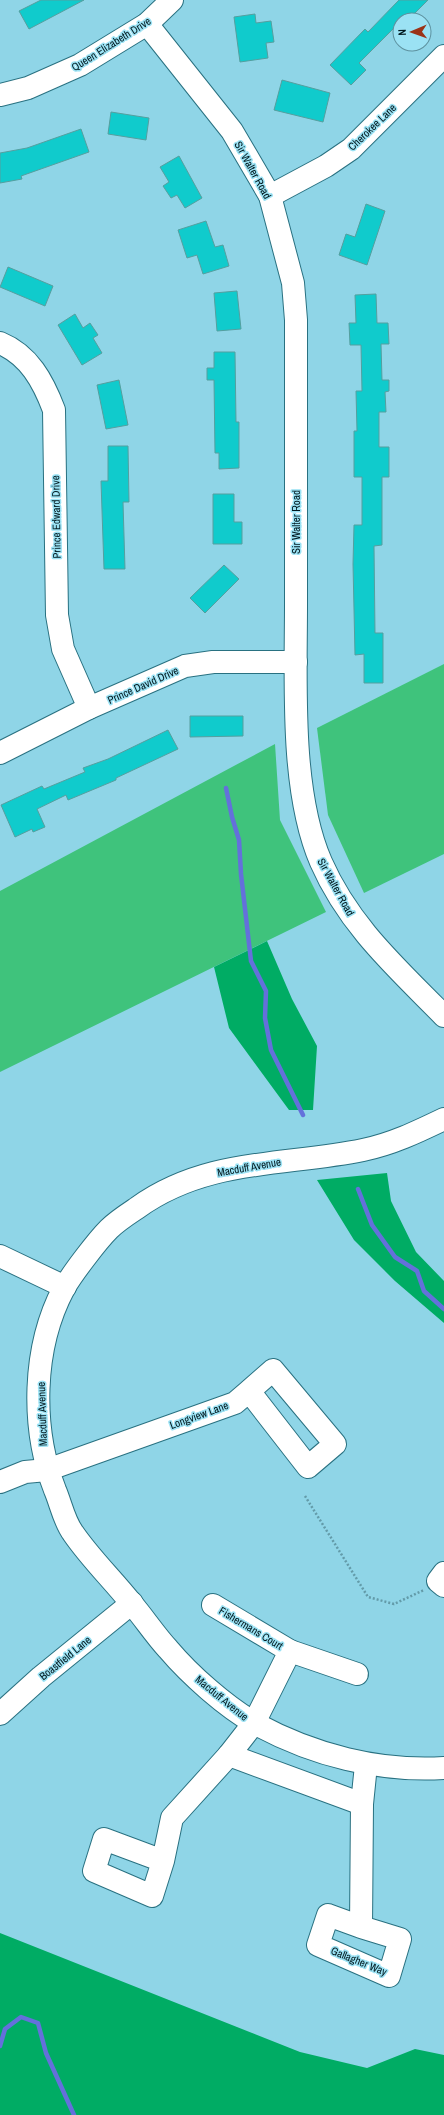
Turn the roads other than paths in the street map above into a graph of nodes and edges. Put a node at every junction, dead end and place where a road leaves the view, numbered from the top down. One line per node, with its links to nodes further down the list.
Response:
1 (172, 0): 2 (street, Queen Elizabeth Drive)
2 (147, 24): 4 (street, Queen Elizabeth Drive); 5 (street, Sir Walter Road)
3 (444, 56): 5 (street, Cherokee Lane)
4 (0, 95)
5 (270, 196): 7 (street, Sir Walter Road)
6 (0, 343): 8 (street, Prince Edward Drive)
7 (296, 662): 8 (street, Prince David Drive); 10 (street, Sir Walter Road)
8 (89, 708): 9 (street, Prince David Drive)
9 (0, 753)
10 (444, 1016)
11 (444, 1119): 13 (street, Macduff Avenue)
12 (0, 1256): 13 (street)
13 (64, 1287): 15 (street, Macduff Avenue)
14 (249, 1391): 14 (street, Longview Lane); 15 (street, Longview Lane)
15 (47, 1470): 16 (street, Longview Lane); 19 (street, Macduff Avenue)
16 (0, 1482)
17 (444, 1573): 18 (street)
18 (437, 1590)
19 (132, 1603): 23 (street, Boastfield Lane); 24 (street, Macduff Avenue)
20 (213, 1604): 21 (street, Fishermans Court)
21 (290, 1651): 22 (street, Fishermans Court); 24 (street, Fishermans Court)
22 (357, 1674)
23 (0, 1714)
24 (254, 1723): 25 (street); 26 (street, Macduff Avenue)
25 (229, 1755): 28 (street); 29 (street)
26 (366, 1765): 27 (street, Macduff Avenue); 28 (street)
27 (444, 1768)
28 (362, 1804): 30 (street)
29 (163, 1861)
30 (361, 1927)

